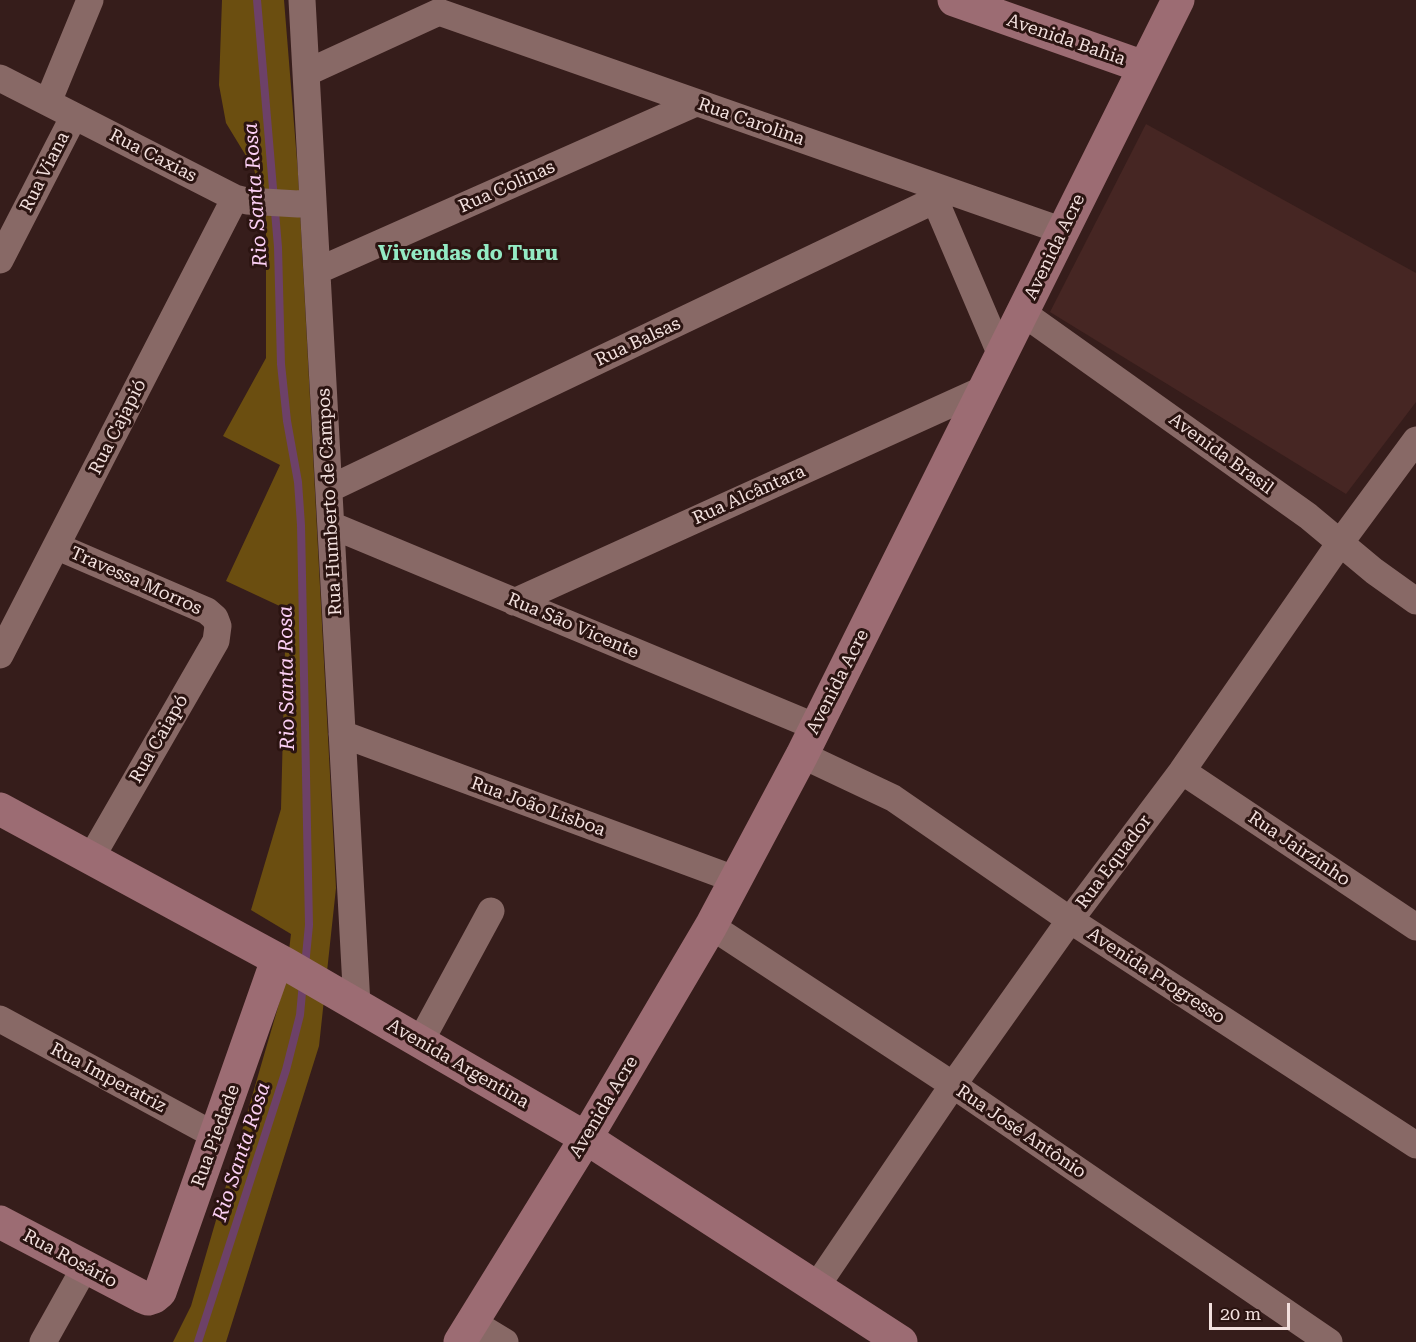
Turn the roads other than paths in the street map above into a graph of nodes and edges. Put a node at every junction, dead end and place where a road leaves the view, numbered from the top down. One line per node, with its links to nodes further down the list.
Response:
1 (90, 0): 9 (street)
2 (302, 0): 7 (street, Rua Humberto de Campos)
3 (954, 0): 6 (street, Avenida Bahia)
4 (1178, 0): 6 (street, Avenida Acre)
5 (441, 6): 7 (street); 10 (street, Rua Carolina)
6 (1144, 67): 15 (street, Avenida Acre)
7 (306, 73): 14 (street, Rua Humberto de Campos)
8 (0, 78): 9 (street, Rua Caxias)
9 (48, 102): 11 (street, Rua Caxias)
10 (696, 103): 12 (street, Rua Carolina); 17 (street, Rua Colinas)
11 (74, 116): 13 (street, Rua Caxias); 16 (street, Rua Viana)
12 (937, 194): 15 (street, Rua Carolina); 19 (street); 22 (street, Rua Balsas)
13 (241, 200): 14 (street, Rua Caxias); 25 (street, Rua Cajapió)
14 (305, 203): 17 (street, Rua Humberto de Campos)
15 (1063, 231): 18 (street, Avenida Acre)
16 (0, 260)
17 (317, 271): 22 (street, Rua Humberto de Campos)
18 (1023, 313): 19 (street, Avenida Acre); 24 (street, Avenida Brasil)
19 (1001, 355): 20 (street, Avenida Acre)
20 (984, 389): 26 (street, Rua Alcântara); 31 (street, Avenida Acre)
21 (1416, 440): 24 (street, Rua Equador)
22 (329, 489): 23 (street, Rua Humberto de Campos)
23 (331, 525): 26 (street, Rua São Vicente); 30 (street, Rua Humberto de Campos)
24 (1340, 543): 27 (street, Avenida Brasil); 32 (street, Rua Equador)
25 (56, 546): 28 (street, Travessa Morros); 29 (street, Rua Cajapió)
26 (514, 602): 31 (street, Rua São Vicente)
27 (1416, 602)
28 (215, 618): 34 (street, Rua Caiapó)
29 (0, 655)
30 (342, 734): 35 (street, Rua João Lisboa); 41 (street, Rua Humberto de Campos)
31 (809, 741): 35 (street, Avenida Acre); 37 (street, Avenida Progresso)
32 (1182, 771): 37 (street, Rua Equador); 39 (street, Rua Jairzinho)
33 (0, 809): 34 (street, Avenida Argentina)
34 (91, 858): 40 (street, Avenida Argentina)
35 (734, 879): 38 (street, Avenida Acre)
36 (491, 910): 43 (street)
37 (1070, 920): 44 (street, Rua Equador); 47 (street, Avenida Progresso)
38 (711, 926): 44 (street, Rua José Antônio); 46 (street, Avenida Acre)
39 (1416, 927)
40 (282, 962): 41 (street, Avenida Argentina); 45 (street, Rua Piedade)
41 (344, 997): 43 (street, Avenida Argentina)
42 (0, 1020): 45 (street, Rua Imperatriz)
43 (420, 1042): 46 (street, Avenida Argentina)
44 (952, 1085): 50 (street, Rua Equador); 56 (street, Rua José Antônio)
45 (216, 1136): 51 (street, Rua Piedade)
46 (586, 1138): 50 (street, Avenida Argentina); 52 (street, Avenida Acre)
47 (1416, 1145)
48 (0, 1222): 49 (street, Rua Rosário)
49 (85, 1267): 51 (street, Rua Rosário); 53 (street)
50 (816, 1287): 55 (street, Avenida Argentina)
51 (141, 1296)
52 (466, 1332): 54 (street)
53 (43, 1342)
54 (505, 1342)
55 (900, 1342)
56 (1329, 1342)

